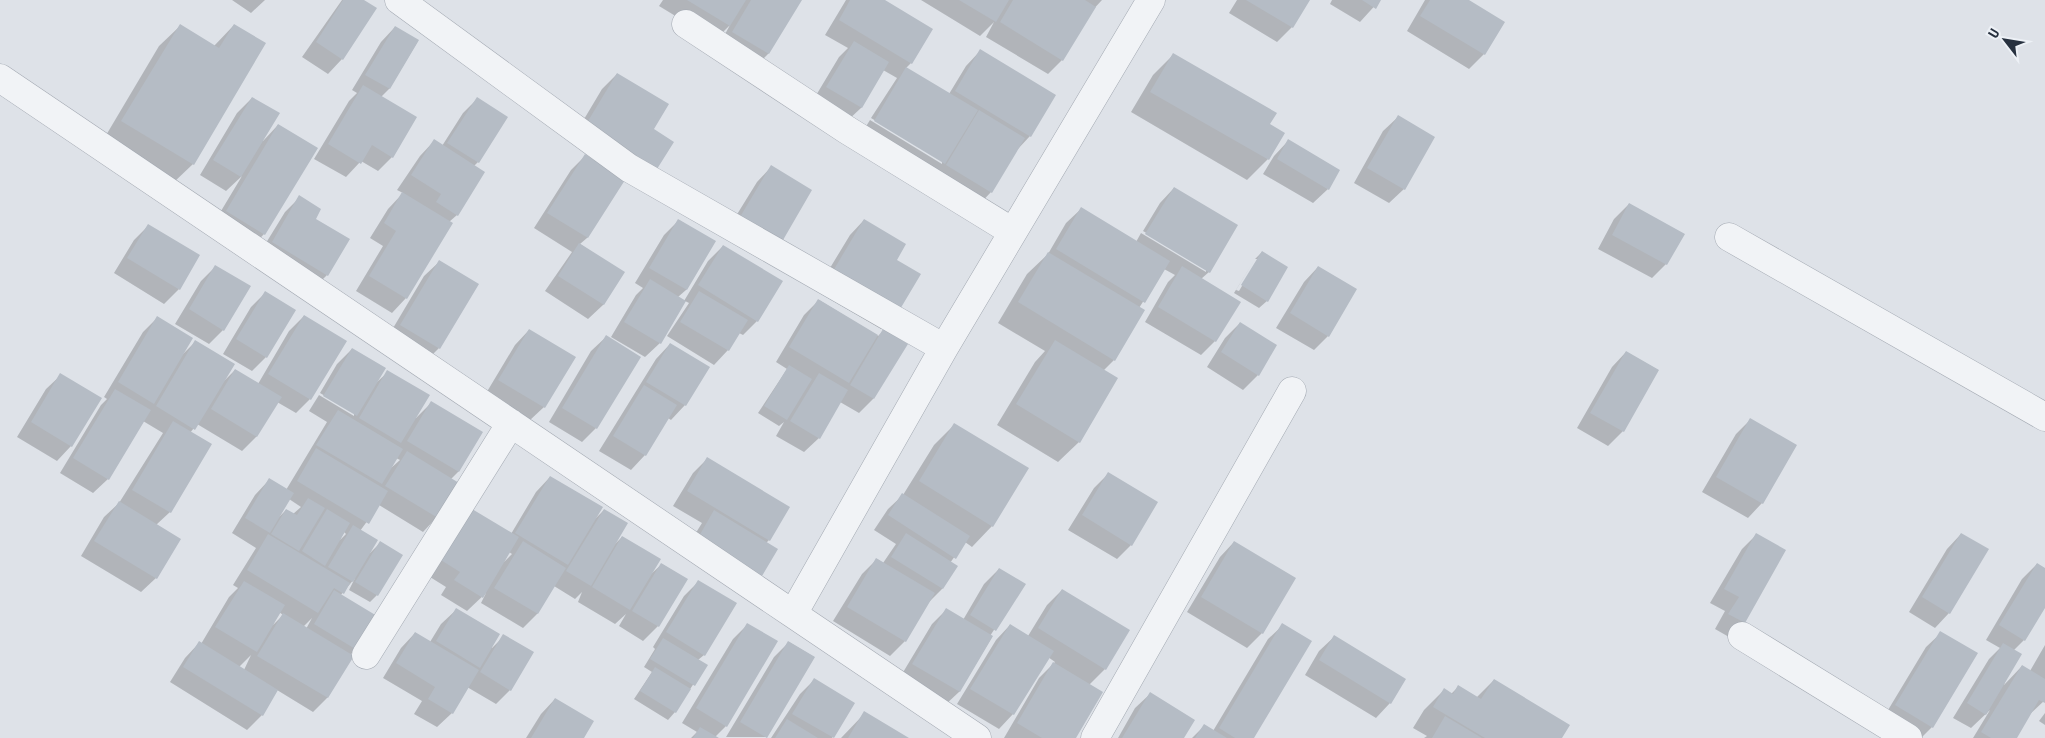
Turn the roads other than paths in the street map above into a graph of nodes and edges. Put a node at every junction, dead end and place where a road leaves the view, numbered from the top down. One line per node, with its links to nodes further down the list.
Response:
1 (399, 0): 7 (street)
2 (1151, 0): 5 (street)
3 (686, 24): 5 (street)
4 (0, 78): 10 (street)
5 (1013, 232): 7 (street)
6 (1729, 237): 9 (street)
7 (944, 348): 11 (street)
8 (1292, 391): 15 (street)
9 (2045, 417)
10 (511, 423): 11 (street); 13 (street)
11 (793, 614): 14 (street)
12 (1742, 636): 16 (street)
13 (366, 655)
14 (977, 738)
15 (1095, 738)
16 (1908, 738)

